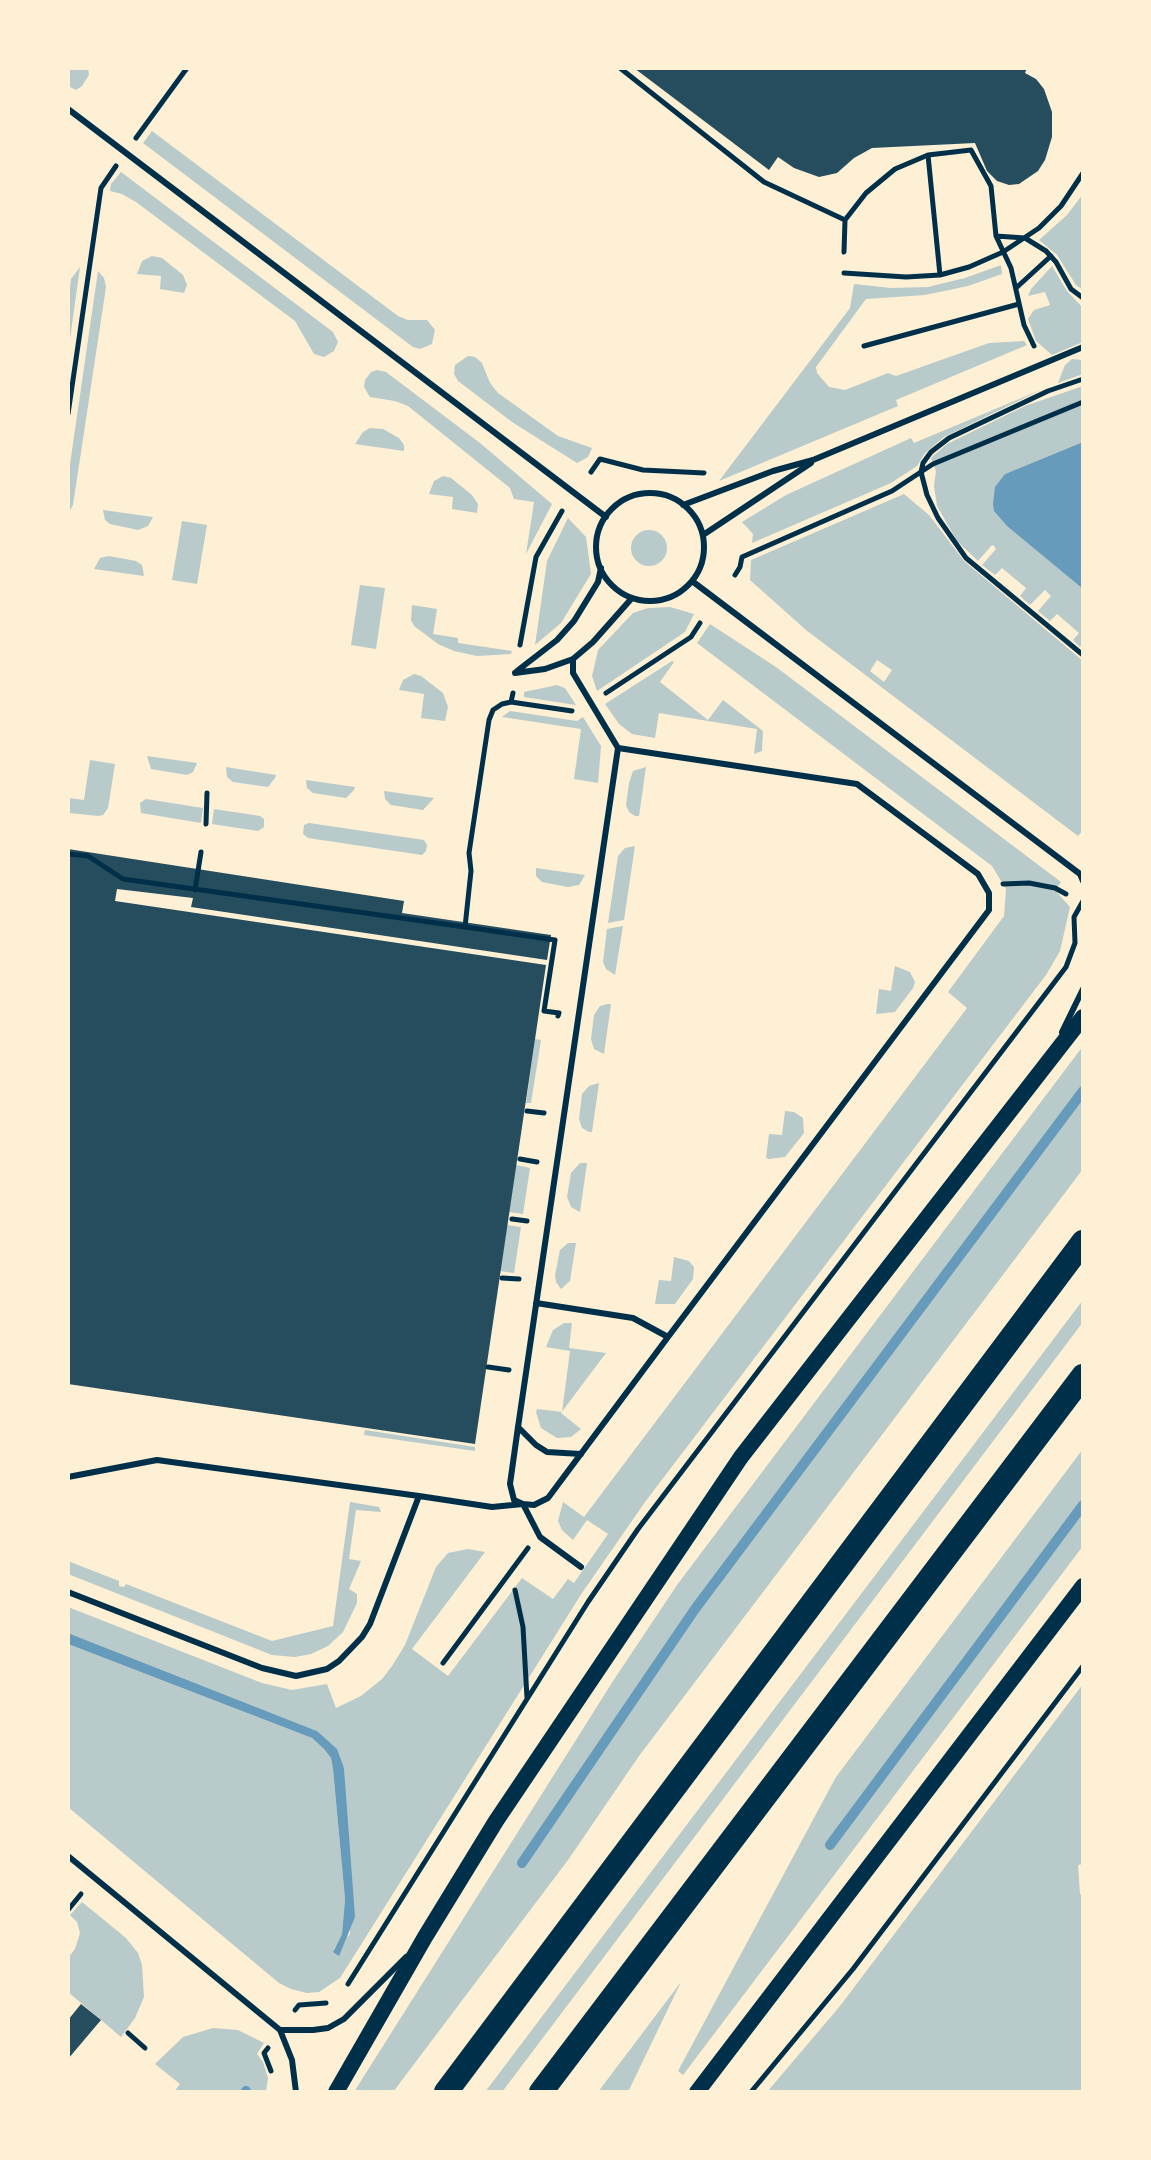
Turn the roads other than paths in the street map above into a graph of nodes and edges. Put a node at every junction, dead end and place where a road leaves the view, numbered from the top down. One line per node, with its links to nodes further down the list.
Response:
1 (68, 109): 5 (lane)
2 (1083, 347): 3 (lane)
3 (813, 460): 4 (lane); 6 (lane)
4 (683, 505): 5 (lane); 6 (lane)
5 (606, 517): 7 (lane)
6 (703, 535): 8 (lane)
7 (601, 568): 9 (lane); 10 (lane)
8 (692, 581): 9 (lane); 12 (lane)
9 (632, 598): 10 (lane)
10 (573, 659): 11 (lane)
11 (618, 748): 17 (lane); 18 (lane)
12 (1082, 877)
13 (1083, 989): 15 (lane)
14 (1083, 1017): 15 (main road)
15 (1046, 1066): 29 (main road)
16 (1083, 1242): 33 (highway)
17 (536, 1303): 18 (lane); 20 (lane)
18 (668, 1337): 21 (lane)
19 (1083, 1376): 34 (highway)
20 (518, 1427): 21 (lane); 24 (lane)
21 (581, 1454): 24 (lane)
22 (68, 1477): 23 (lane)
23 (419, 1496): 24 (lane); 27 (lane)
24 (523, 1504): 25 (lane)
25 (581, 1567)
26 (1083, 1586): 35 (main road)
27 (68, 1592)
28 (68, 1856): 30 (lane)
29 (425, 1937): 30 (lane); 32 (main road)
30 (280, 2030): 31 (lane)
31 (296, 2092)
32 (336, 2092)
33 (446, 2092)
34 (541, 2092)
35 (697, 2092)

